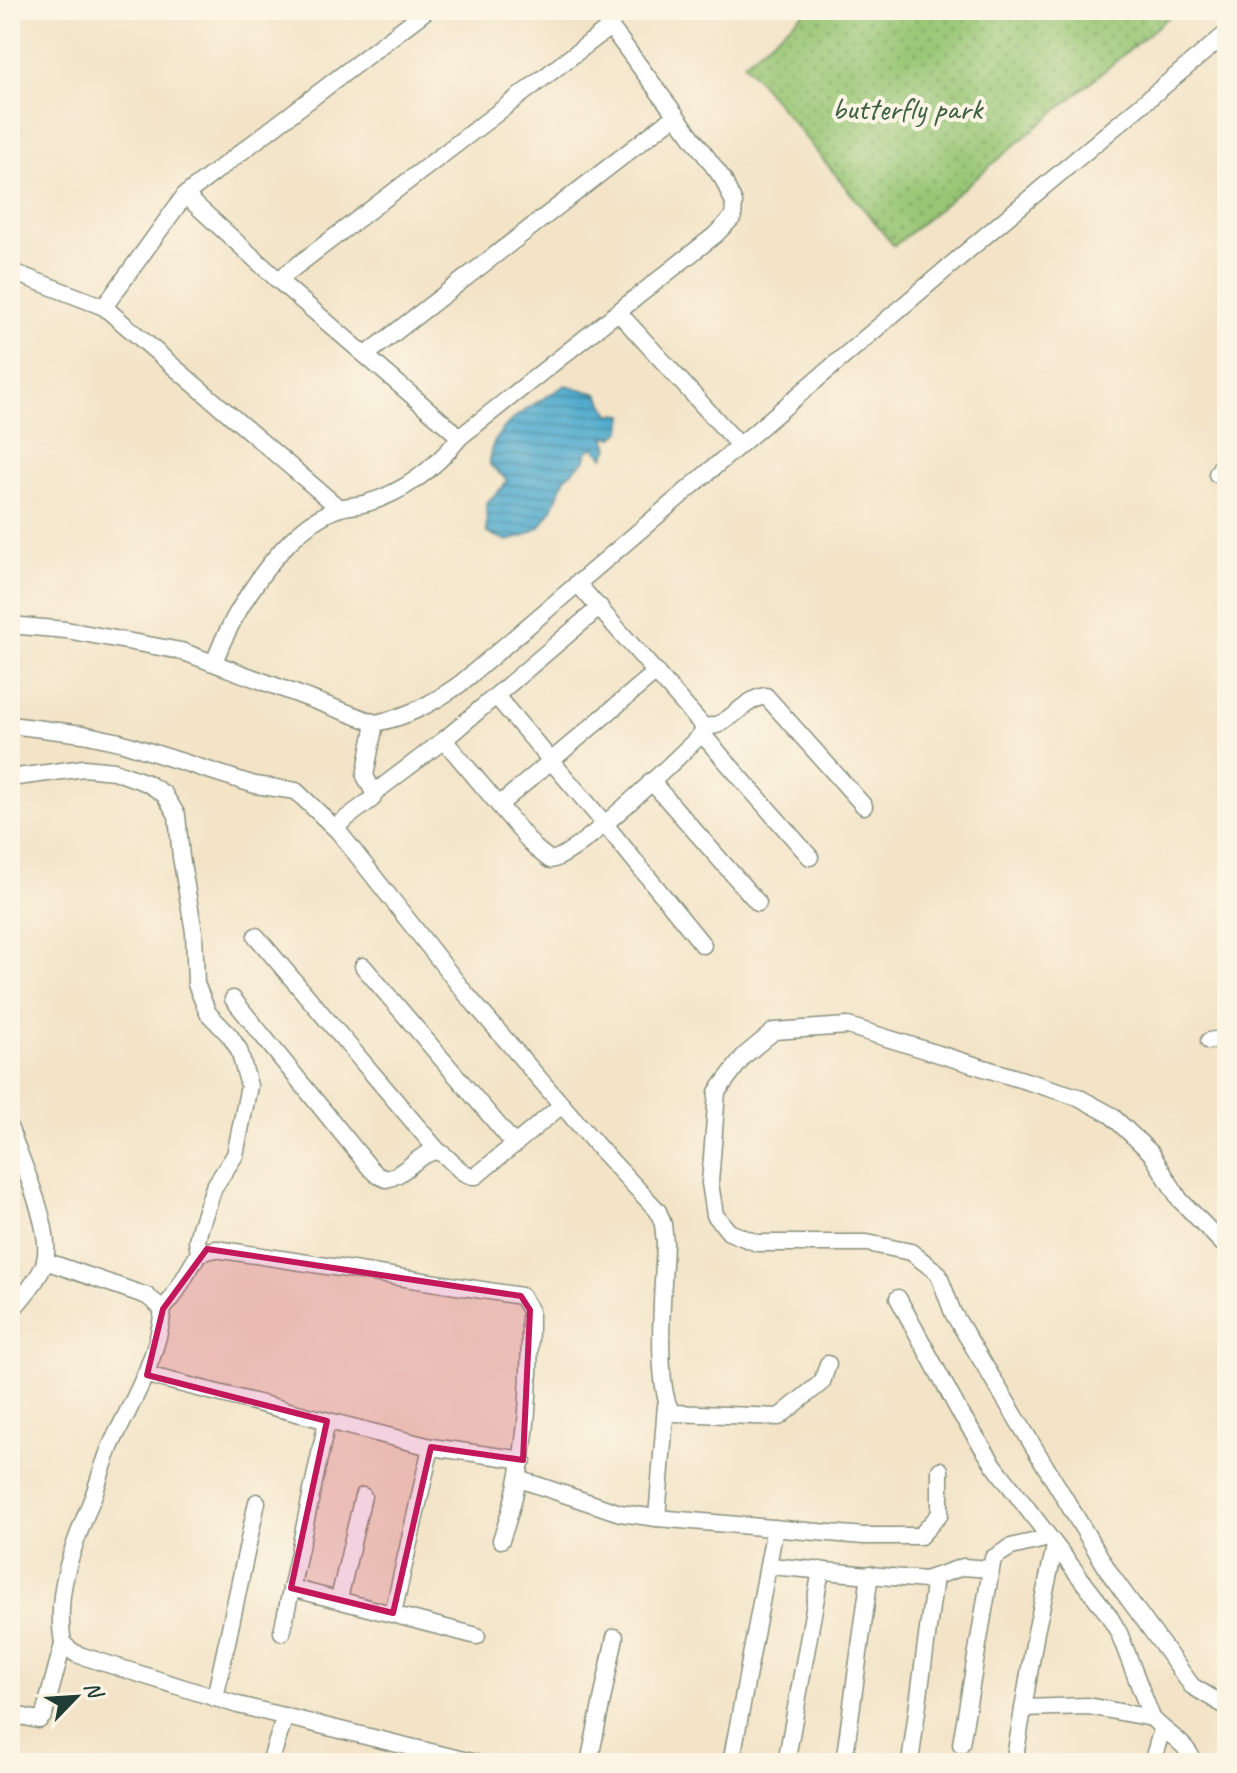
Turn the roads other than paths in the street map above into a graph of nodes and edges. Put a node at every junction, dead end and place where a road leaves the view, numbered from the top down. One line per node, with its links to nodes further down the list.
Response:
1 (427, 10): 6 (street)
2 (598, 10): 3 (street)
3 (610, 27): 5 (street); 8 (street)
4 (1227, 33): 13 (street)
5 (676, 115): 10 (street); 11 (street)
6 (185, 195): 8 (street); 9 (street)
7 (10, 271): 9 (street)
8 (278, 280): 11 (street)
9 (104, 307): 16 (street)
10 (618, 312): 12 (street); 13 (street)
11 (366, 355): 12 (street)
12 (460, 437): 16 (street)
13 (739, 445): 17 (street)
14 (1227, 456): 15 (street)
15 (1217, 474)
16 (339, 508): 20 (street)
17 (577, 583): 18 (street); 23 (street)
18 (600, 607): 21 (street); 22 (street)
19 (10, 625): 20 (street)
20 (214, 662): 23 (street)
21 (656, 672): 25 (street); 27 (street)
22 (496, 696): 26 (street); 27 (street)
23 (375, 723): 30 (street)
24 (10, 725): 34 (street)
25 (706, 731): 29 (street); 32 (street); 35 (street)
26 (444, 740): 30 (street); 31 (street)
27 (550, 762): 31 (street); 33 (street)
28 (10, 778): 48 (street)
29 (651, 781): 33 (street); 36 (street)
30 (374, 793): 34 (street)
31 (499, 805): 33 (street)
32 (864, 806)
33 (604, 823): 38 (street)
34 (338, 831): 43 (street)
35 (810, 857)
36 (758, 903)
37 (256, 936): 46 (street)
38 (703, 945)
39 (363, 966): 45 (street)
40 (233, 999): 46 (street)
41 (1227, 1038): 42 (street)
42 (1209, 1041)
43 (562, 1105): 45 (street); 55 (street)
44 (10, 1129): 49 (street)
45 (515, 1145): 46 (street)
46 (438, 1151)
47 (1227, 1248): 80 (street)
48 (199, 1253): 52 (street); 58 (street)
49 (45, 1261): 51 (street); 52 (street)
50 (898, 1298): 66 (street)
51 (14, 1303)
52 (163, 1309): 54 (street)
53 (828, 1364): 55 (street)
54 (147, 1375): 56 (street); 78 (street)
55 (666, 1405): 63 (street)
56 (327, 1421): 57 (street); 72 (street)
57 (431, 1447): 58 (street); 74 (street)
58 (523, 1460): 60 (street)
59 (940, 1470): 64 (street)
60 (519, 1479): 63 (street); 65 (street)
61 (363, 1496): 73 (street)
62 (257, 1502): 79 (street)
63 (657, 1518): 64 (street)
64 (775, 1528): 67 (street)
65 (501, 1540)
66 (1052, 1542): 68 (street); 81 (street); 84 (street)
67 (770, 1566): 69 (street); 89 (street)
68 (990, 1569): 71 (street); 85 (street)
69 (821, 1570): 70 (street); 90 (street)
70 (870, 1574): 71 (street); 91 (street)
71 (935, 1577): 92 (street)
72 (291, 1588): 73 (street); 75 (street)
73 (339, 1599): 74 (street)
74 (393, 1613): 76 (street)
75 (282, 1632)
76 (477, 1636)
77 (615, 1637): 88 (street)
78 (63, 1644): 79 (street); 82 (street)
79 (215, 1698): 83 (street)
80 (1227, 1707)
81 (1023, 1708): 84 (street); 93 (street)
82 (10, 1714)
83 (285, 1716): 86 (street); 87 (street)
84 (1157, 1723): 94 (street); 95 (street)
85 (961, 1744)
86 (270, 1763)
87 (476, 1763)
88 (589, 1763)
89 (731, 1763)
90 (786, 1763)
91 (844, 1763)
92 (910, 1763)
93 (1014, 1763)
94 (1152, 1763)
95 (1194, 1763)

